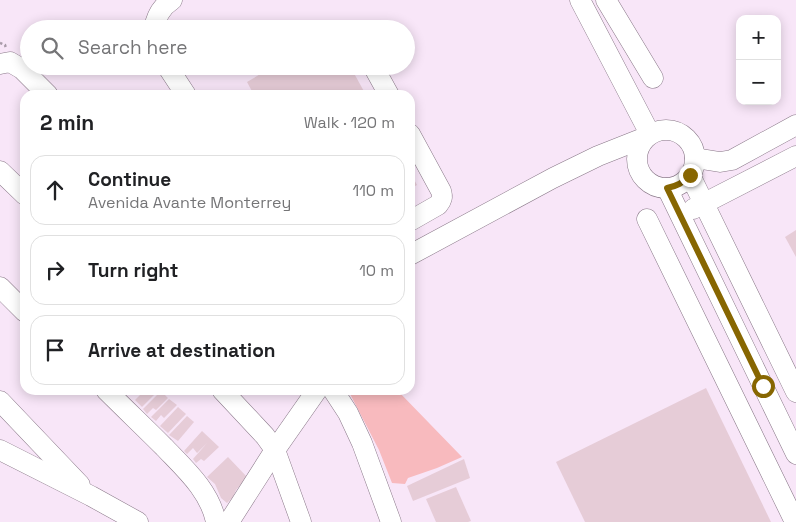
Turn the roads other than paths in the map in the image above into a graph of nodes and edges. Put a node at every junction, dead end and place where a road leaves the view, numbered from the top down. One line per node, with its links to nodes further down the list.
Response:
1 (172, 0): 4 (street)
2 (580, 0): 15 (street)
3 (606, 0): 10 (street)
4 (156, 20)
5 (0, 64): 6 (street)
6 (20, 68)
7 (28, 75): 11 (street)
8 (173, 75): 12 (street)
9 (378, 75): 13 (street)
10 (653, 78)
11 (43, 90)
12 (183, 90)
13 (386, 90)
14 (796, 125): 18 (street)
15 (648, 136): 18 (street); 20 (street); 26 (street)
16 (415, 143): 24 (street)
17 (796, 156): 22 (street)
18 (693, 167): 20 (street); 22 (street)
19 (0, 170): 21 (street)
20 (667, 188): 23 (street)
21 (20, 190)
22 (705, 204): 23 (street); 29 (street)
23 (680, 216): 38 (street)
24 (415, 218)
25 (647, 219): 46 (street)
26 (415, 252)
27 (0, 287): 28 (street)
28 (20, 307)
29 (796, 392)
30 (111, 395): 42 (street)
31 (227, 395): 37 (street)
32 (314, 395): 37 (street)
33 (336, 395): 45 (street)
34 (0, 401): 35 (street)
35 (36, 439): 39 (street); 40 (street)
36 (0, 450): 39 (street)
37 (275, 450): 43 (street); 44 (street)
38 (796, 454)
39 (20, 460): 40 (street)
40 (91, 496): 41 (street)
41 (138, 522)
42 (216, 522)
43 (229, 522)
44 (302, 522)
45 (391, 522)
46 (795, 522)

